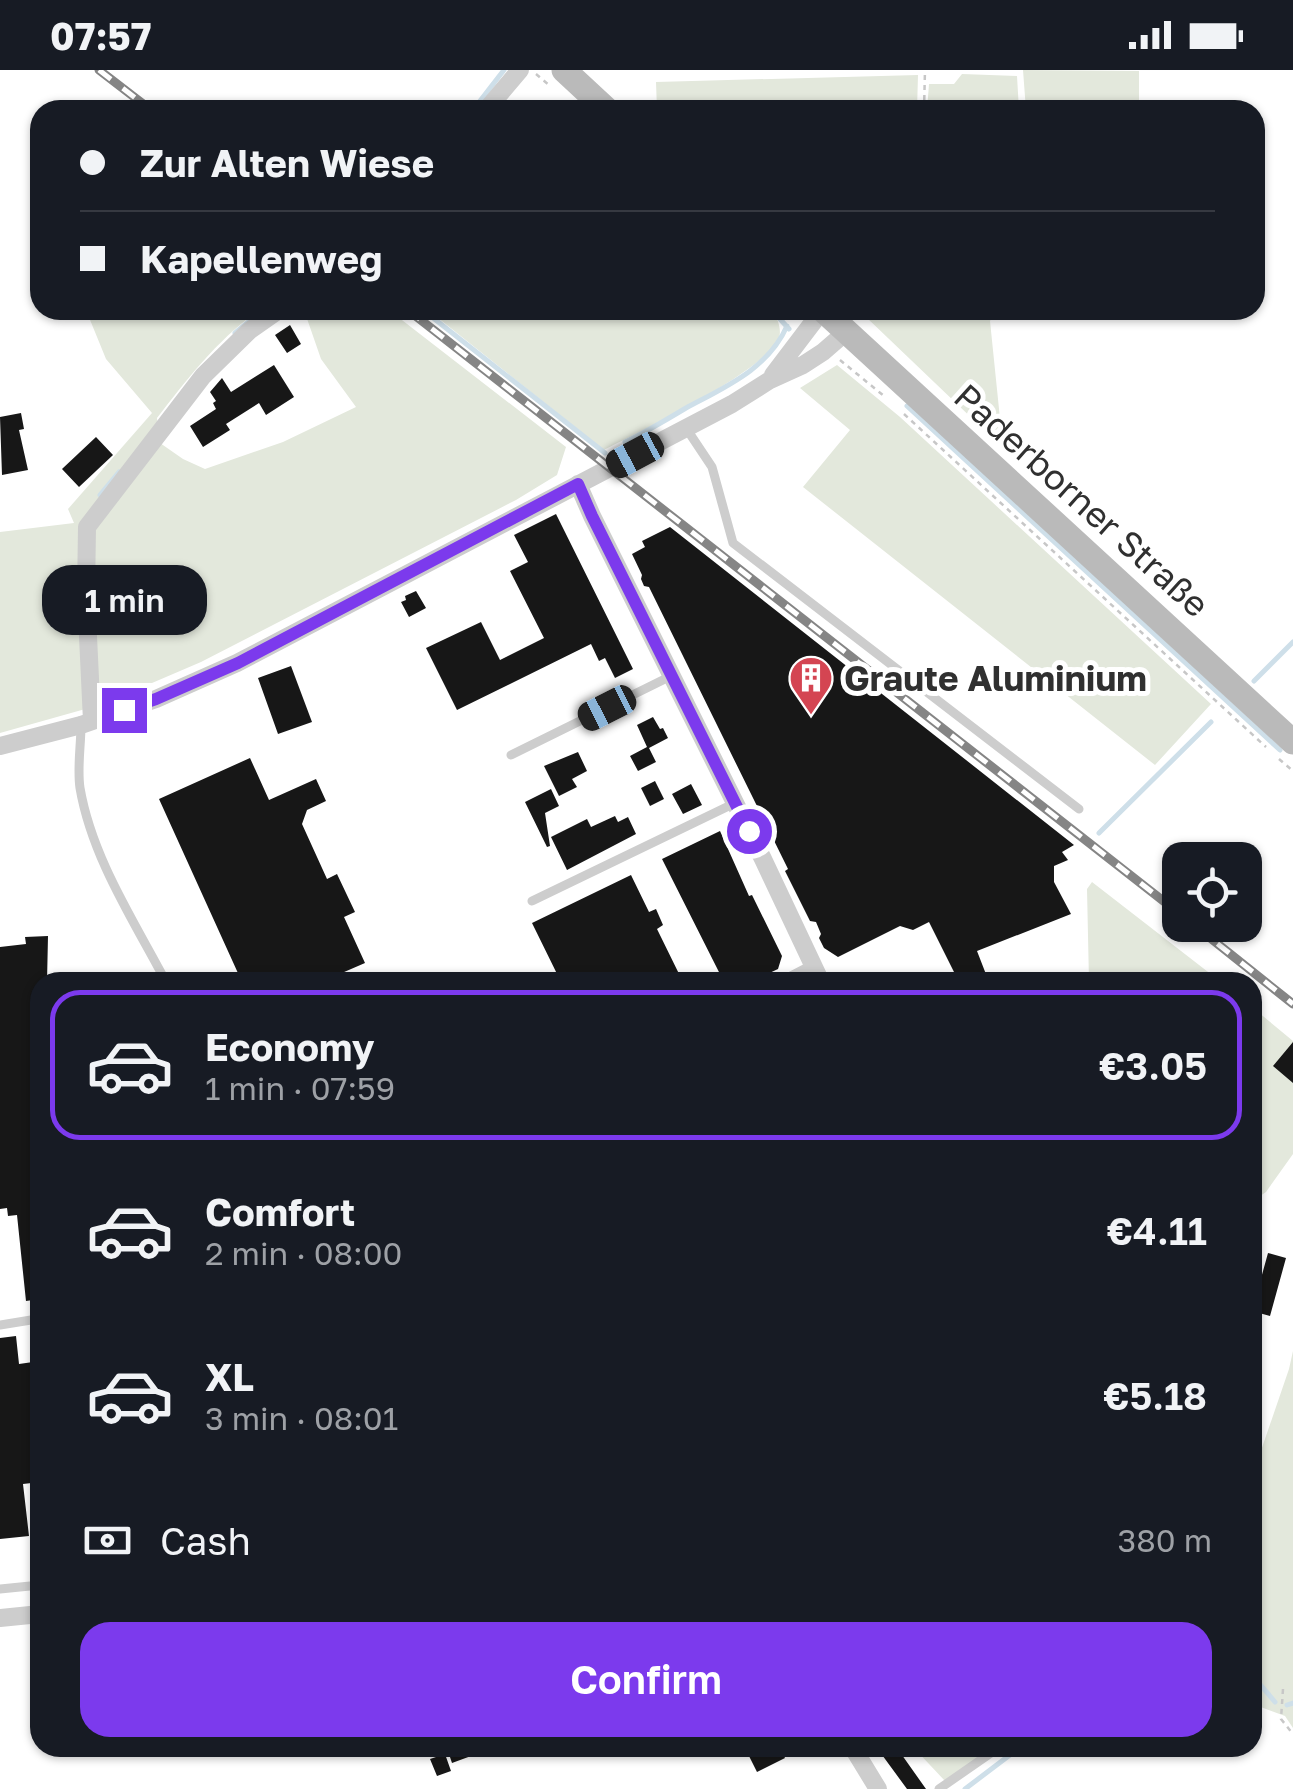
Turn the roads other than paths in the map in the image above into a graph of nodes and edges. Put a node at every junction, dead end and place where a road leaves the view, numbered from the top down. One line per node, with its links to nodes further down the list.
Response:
1 (520, 70): 3 (street)
2 (564, 70): 4 (main road)
3 (494, 100)
4 (596, 100)
5 (265, 320): 13 (street)
6 (815, 320): 9 (street)
7 (820, 320): 8 (main road, Paderborner Straße)
8 (837, 340): 9 (street); 14 (main road, Paderborner Straße)
9 (770, 380): 10 (street)
10 (686, 428): 11 (street); 18 (lane)
11 (578, 484): 12 (street); 13 (street)
12 (671, 676): 16 (lane); 17 (street)
13 (86, 723): 15 (street); 20 (lane)
14 (1293, 742)
15 (0, 746)
16 (511, 756)
17 (735, 803): 19 (lane); 21 (street)
18 (1079, 809)
19 (532, 901)
20 (161, 972)
21 (816, 972)
22 (30, 1320): 23 (lane)
23 (0, 1325)
24 (30, 1586): 25 (lane)
25 (0, 1589)
26 (30, 1615): 27 (street)
27 (0, 1618)
28 (858, 1757): 30 (street)
29 (985, 1757): 31 (lane)
30 (878, 1789)
31 (939, 1789)

